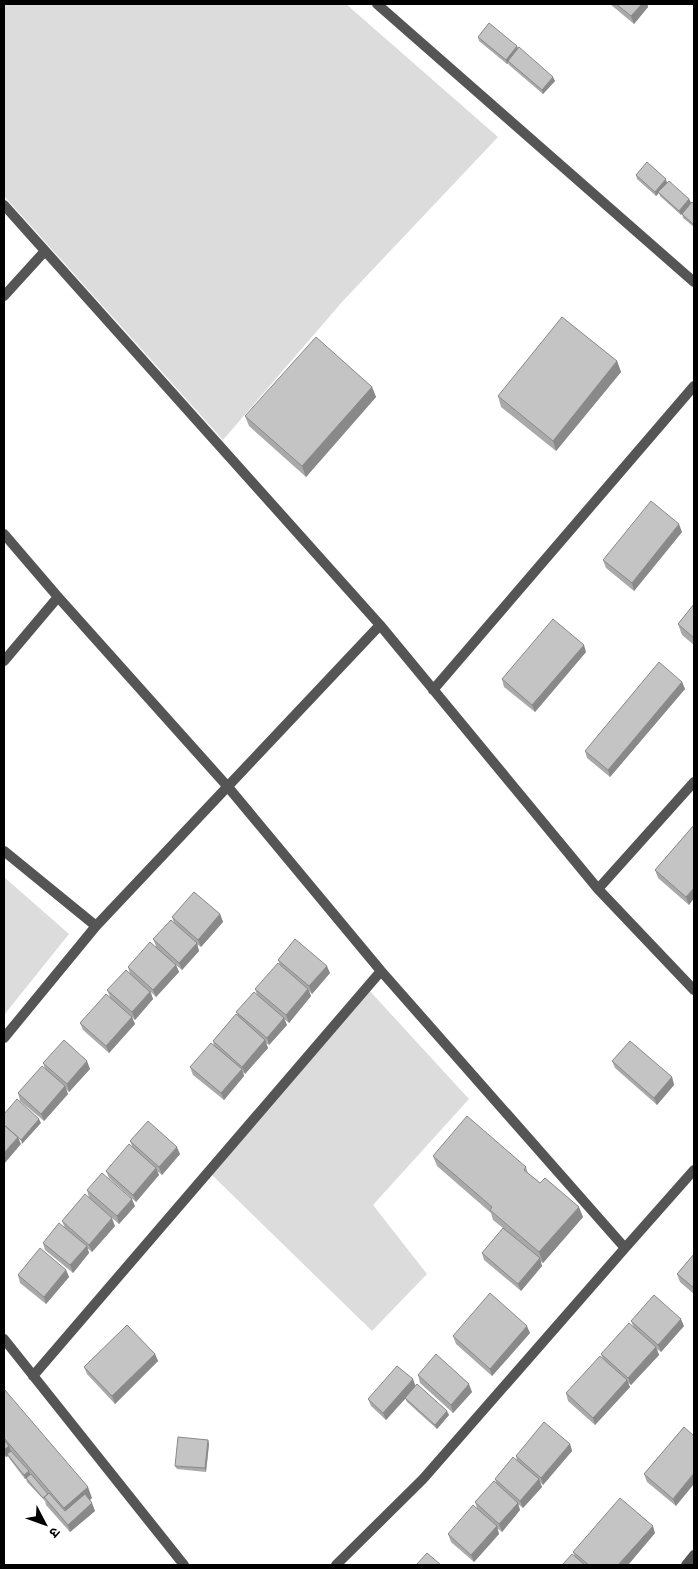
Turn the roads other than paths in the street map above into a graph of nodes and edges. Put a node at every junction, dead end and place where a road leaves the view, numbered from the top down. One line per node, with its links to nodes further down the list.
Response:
1 (377, 4): 4 (street)
2 (4, 205): 3 (street)
3 (45, 250): 5 (street); 9 (street)
4 (694, 282)
5 (4, 296)
6 (694, 386): 11 (street)
7 (4, 534): 8 (street)
8 (58, 597): 10 (street); 13 (street)
9 (380, 625): 11 (street); 13 (street)
10 (4, 661)
11 (433, 690): 15 (street)
12 (694, 782): 15 (street)
13 (228, 787): 16 (street); 17 (street)
14 (4, 851): 16 (street)
15 (598, 889): 18 (street)
16 (96, 926): 19 (street)
17 (381, 971): 21 (street); 23 (street)
18 (694, 990)
19 (4, 1038)
20 (694, 1170): 21 (street)
21 (625, 1248): 26 (street)
22 (4, 1339): 23 (street)
23 (33, 1376): 25 (street)
24 (694, 1555): 27 (street)
25 (184, 1565)
26 (336, 1565)
27 (686, 1565)

